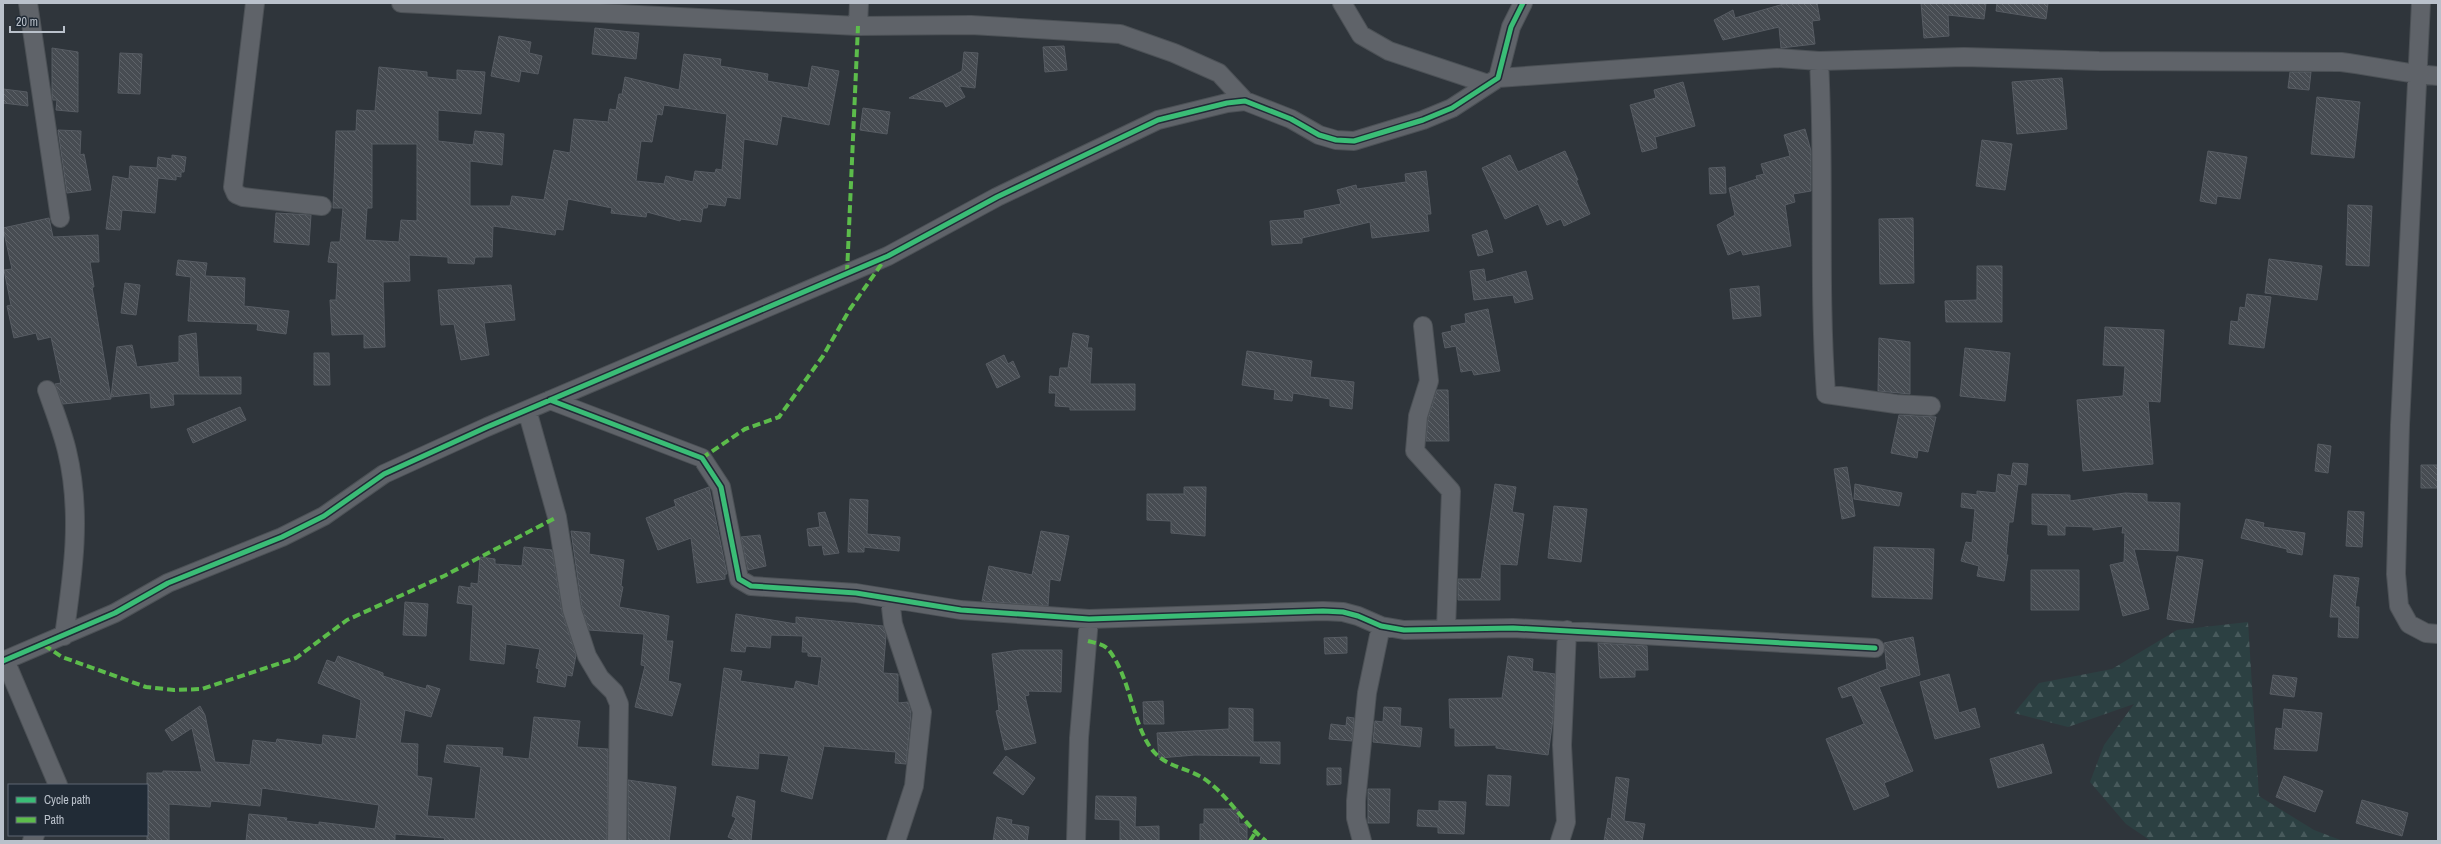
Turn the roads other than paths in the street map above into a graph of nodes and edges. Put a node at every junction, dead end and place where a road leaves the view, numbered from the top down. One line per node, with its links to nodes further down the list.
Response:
1 (28, 3): 15 (street)
2 (255, 3): 14 (street)
3 (401, 3): 8 (street)
4 (859, 3): 8 (street)
5 (1342, 3): 12 (street)
6 (1523, 3): 12 (street)
7 (2421, 3): 10 (street)
8 (858, 26): 13 (street)
9 (1819, 61): 10 (street); 12 (street); 19 (street)
10 (2416, 75): 11 (street); 26 (street)
11 (2438, 76)
12 (1493, 81): 13 (street)
13 (1245, 102): 18 (street)
14 (322, 206)
15 (60, 218)
16 (1423, 326): 24 (street)
17 (47, 390): 27 (street)
18 (550, 400): 20 (street); 21 (street)
19 (1931, 406)
20 (527, 410): 27 (street); 31 (street)
21 (890, 599): 22 (street); 32 (street)
22 (1088, 619): 23 (street); 33 (street)
23 (1381, 626): 24 (street); 34 (street)
24 (1446, 629): 25 (street)
25 (1567, 630): 28 (street); 35 (street)
26 (2438, 634)
27 (64, 636): 29 (street)
28 (1875, 648)
29 (4, 661): 30 (street)
30 (58, 784)
31 (617, 841)
32 (896, 841)
33 (1076, 841)
34 (1362, 841)
35 (1560, 841)

